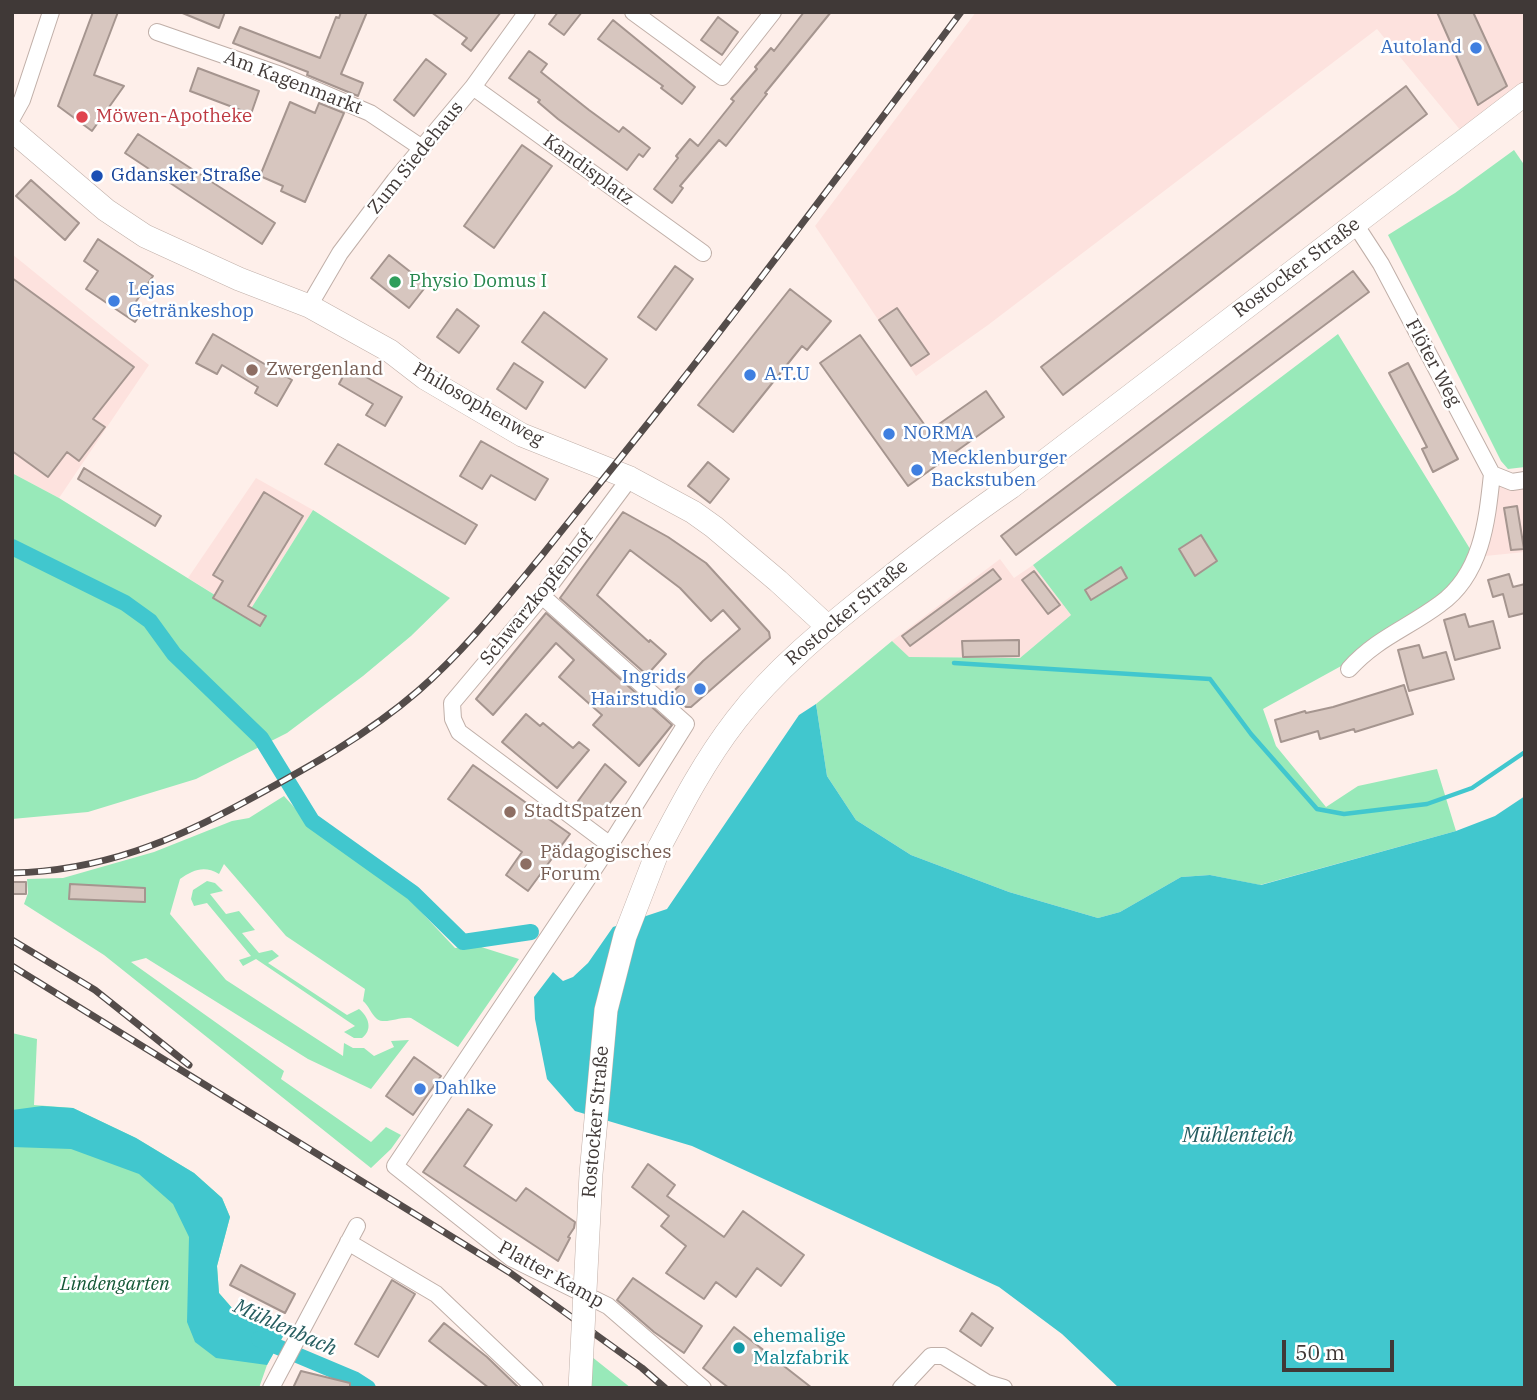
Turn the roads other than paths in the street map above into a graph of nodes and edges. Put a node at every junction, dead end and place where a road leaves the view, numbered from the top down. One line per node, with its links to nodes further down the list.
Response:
1 (51, 12): 8 (street)
2 (527, 12): 6 (street, Zum Siedehaus)
3 (633, 12): 4 (street)
4 (773, 12)
5 (157, 33): 10 (street, Am Kagenmarkt)
6 (473, 87): 10 (street, Zum Siedehaus); 12 (street, Kandisplatz)
7 (1523, 100): 11 (main road, Rostocker Straße)
8 (12, 118)
9 (12, 130): 13 (main road, Philosophenweg)
10 (422, 148): 13 (street, Zum Siedehaus)
11 (1355, 224): 14 (street, Flöter Weg); 18 (main road, Rostocker Straße)
12 (703, 253)
13 (309, 306): 15 (main road, Philosophenweg)
14 (1492, 474): 16 (street); 19 (street)
15 (630, 478): 17 (street, Schwarzkopfenhof); 18 (main road, Philosophenweg)
16 (1525, 480)
17 (542, 596): 20 (street); 20 (street, Schwarzkopfenhof)
18 (828, 627): 25 (main road, Rostocker Straße, bridge)
19 (1349, 669)
20 (610, 845): 26 (street, Platter Kamp)
21 (357, 1226): 22 (street)
22 (348, 1242): 23 (street); 24 (street)
23 (271, 1388)
24 (535, 1388)
25 (580, 1388)
26 (703, 1388)
27 (901, 1388): 28 (street)
28 (1004, 1388)

